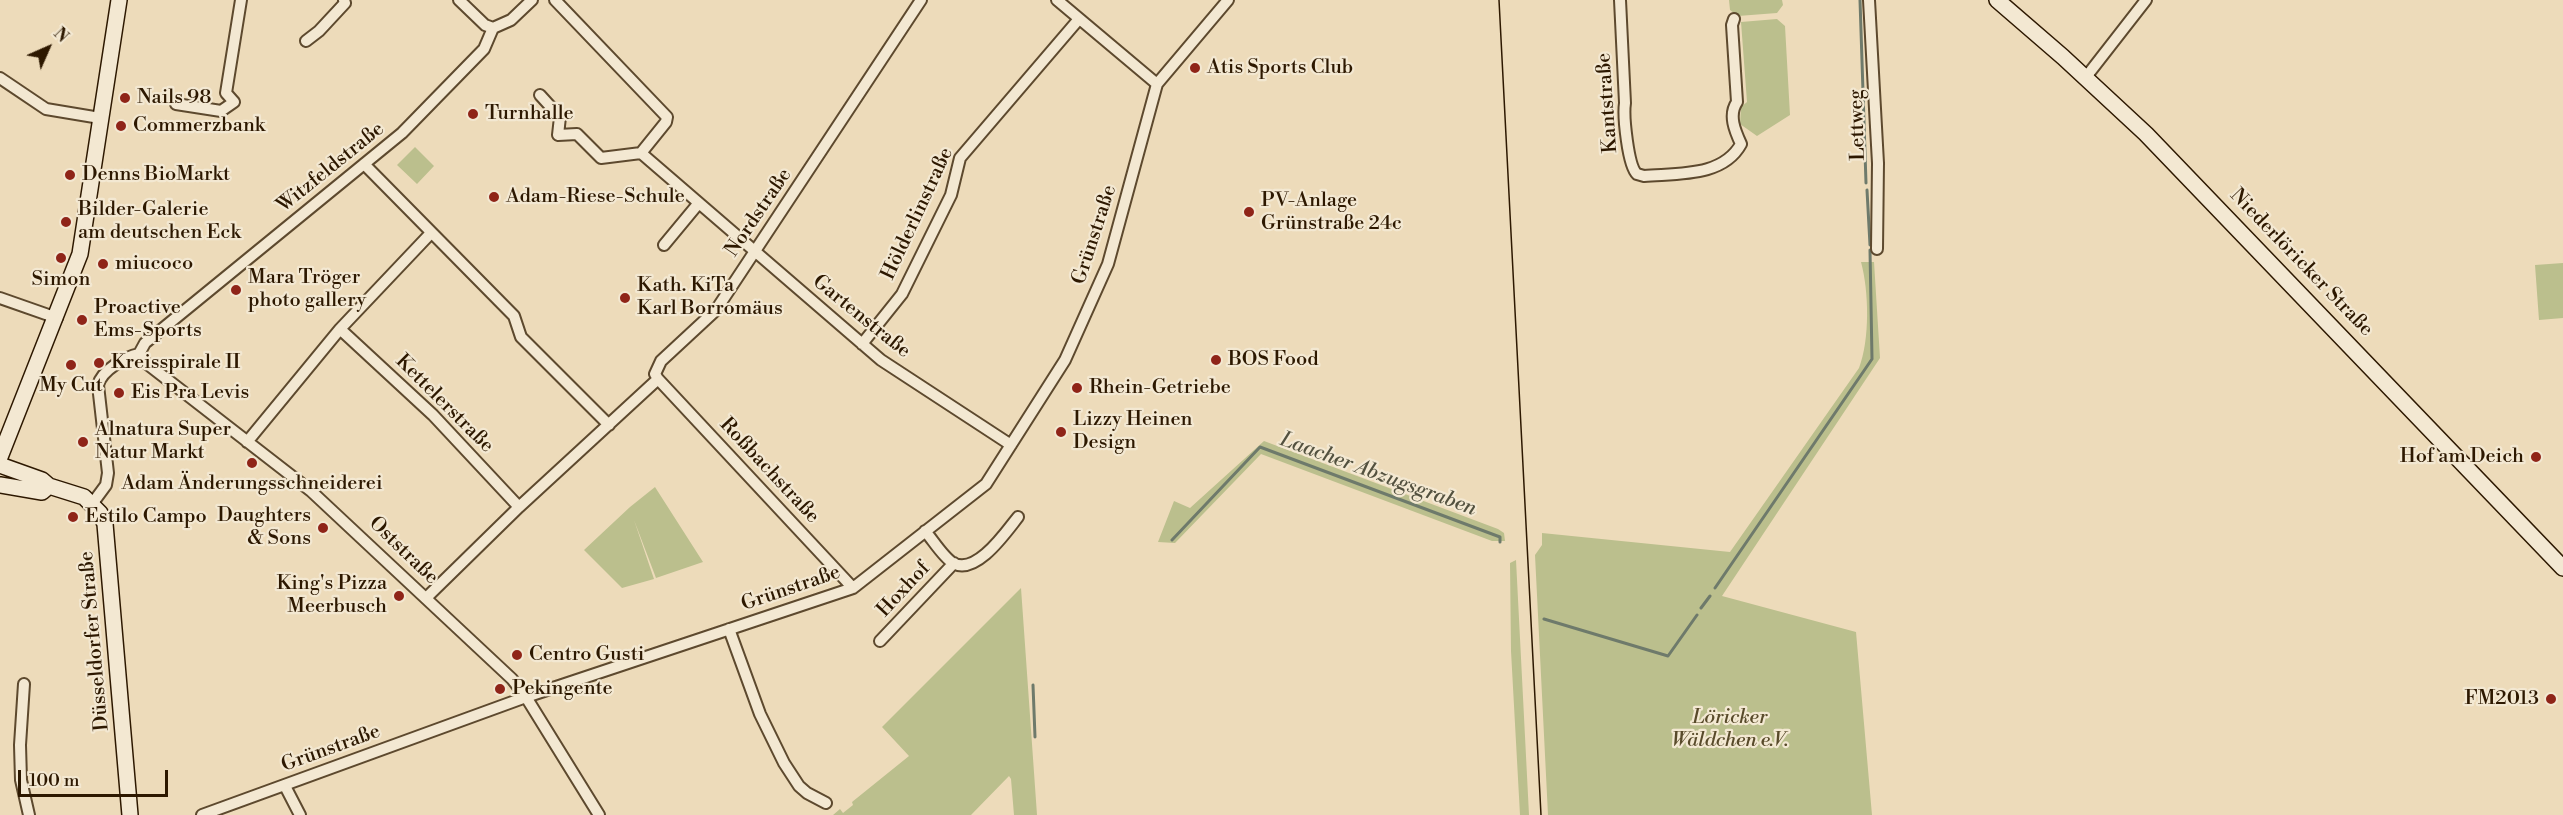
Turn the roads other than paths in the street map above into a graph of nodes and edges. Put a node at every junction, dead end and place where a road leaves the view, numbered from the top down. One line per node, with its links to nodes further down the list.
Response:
1 (119, 0): 23 (main road)
2 (241, 0): 22 (street)
3 (344, 0): 17 (street)
4 (459, 0): 16 (street)
5 (532, 0): 16 (street)
6 (555, 0): 24 (street)
7 (921, 0): 30 (street, Nordstraße)
8 (1057, 0): 14 (street)
9 (1228, 0): 20 (street)
10 (1620, 0): 15 (street, Kantstraße)
11 (1869, 0): 29 (street, Lettweg)
12 (1997, 0): 18 (main road, Niederlöricker Straße)
13 (2146, 0): 18 (street)
14 (1079, 19): 20 (street); 34 (street, Hölderlinstraße)
15 (1734, 19)
16 (493, 28): 25 (street, Witzfeldstraße)
17 (306, 41)
18 (2086, 77): 49 (main road, Niederlöricker Straße)
19 (0, 78): 23 (street)
20 (1157, 84): 39 (street, Grünstraße)
21 (540, 95): 24 (street)
22 (176, 104)
23 (100, 118): 32 (main road)
24 (641, 153): 26 (street, Gartenstraße)
25 (364, 164): 27 (street); 35 (street, Witzfeldstraße)
26 (698, 204): 28 (street); 30 (street, Gartenstraße)
27 (431, 233): 33 (street); 37 (street)
28 (664, 245)
29 (1877, 249)
30 (754, 252): 34 (street, Gartenstraße); 36 (street, Nordstraße)
31 (0, 298): 32 (street)
32 (57, 318): 40 (main road)
33 (340, 329): 38 (street); 45 (street, Kettelerstraße)
34 (862, 344): 39 (street, Gartenstraße)
35 (139, 354): 38 (street, Oststraße); 44 (street)
36 (658, 379): 37 (street, Nordstraße); 50 (street, Roßbachstraße)
37 (609, 425): 45 (street, Nordstraße)
38 (247, 442): 51 (street, Oststraße)
39 (1011, 446): 47 (street, Grünstraße)
40 (0, 457)
41 (0, 465): 43 (main road)
42 (0, 485): 43 (main road)
43 (49, 486): 44 (main road)
44 (92, 504): 60 (main road, Düsseldorfer Straße)
45 (519, 507): 51 (street, Nordstraße)
46 (1018, 518): 48 (street, Hoxhof)
47 (925, 531): 48 (street, Hoxhof); 50 (street, Grünstraße)
48 (954, 563): 53 (street, Hoxhof)
49 (2563, 568)
50 (853, 588): 52 (street, Grünstraße)
51 (426, 598): 55 (street, Oststraße)
52 (729, 629): 55 (street, Grünstraße); 57 (street)
53 (880, 640)
54 (24, 684): 59 (street)
55 (526, 697): 56 (street, Grünstraße); 63 (street, Oststraße)
56 (285, 786): 58 (street, Grünstraße); 62 (street)
57 (826, 803)
58 (222, 812): 61 (street, Grünstraße)
59 (28, 815)
60 (130, 815)
61 (202, 815)
62 (300, 815)
63 (599, 815)

